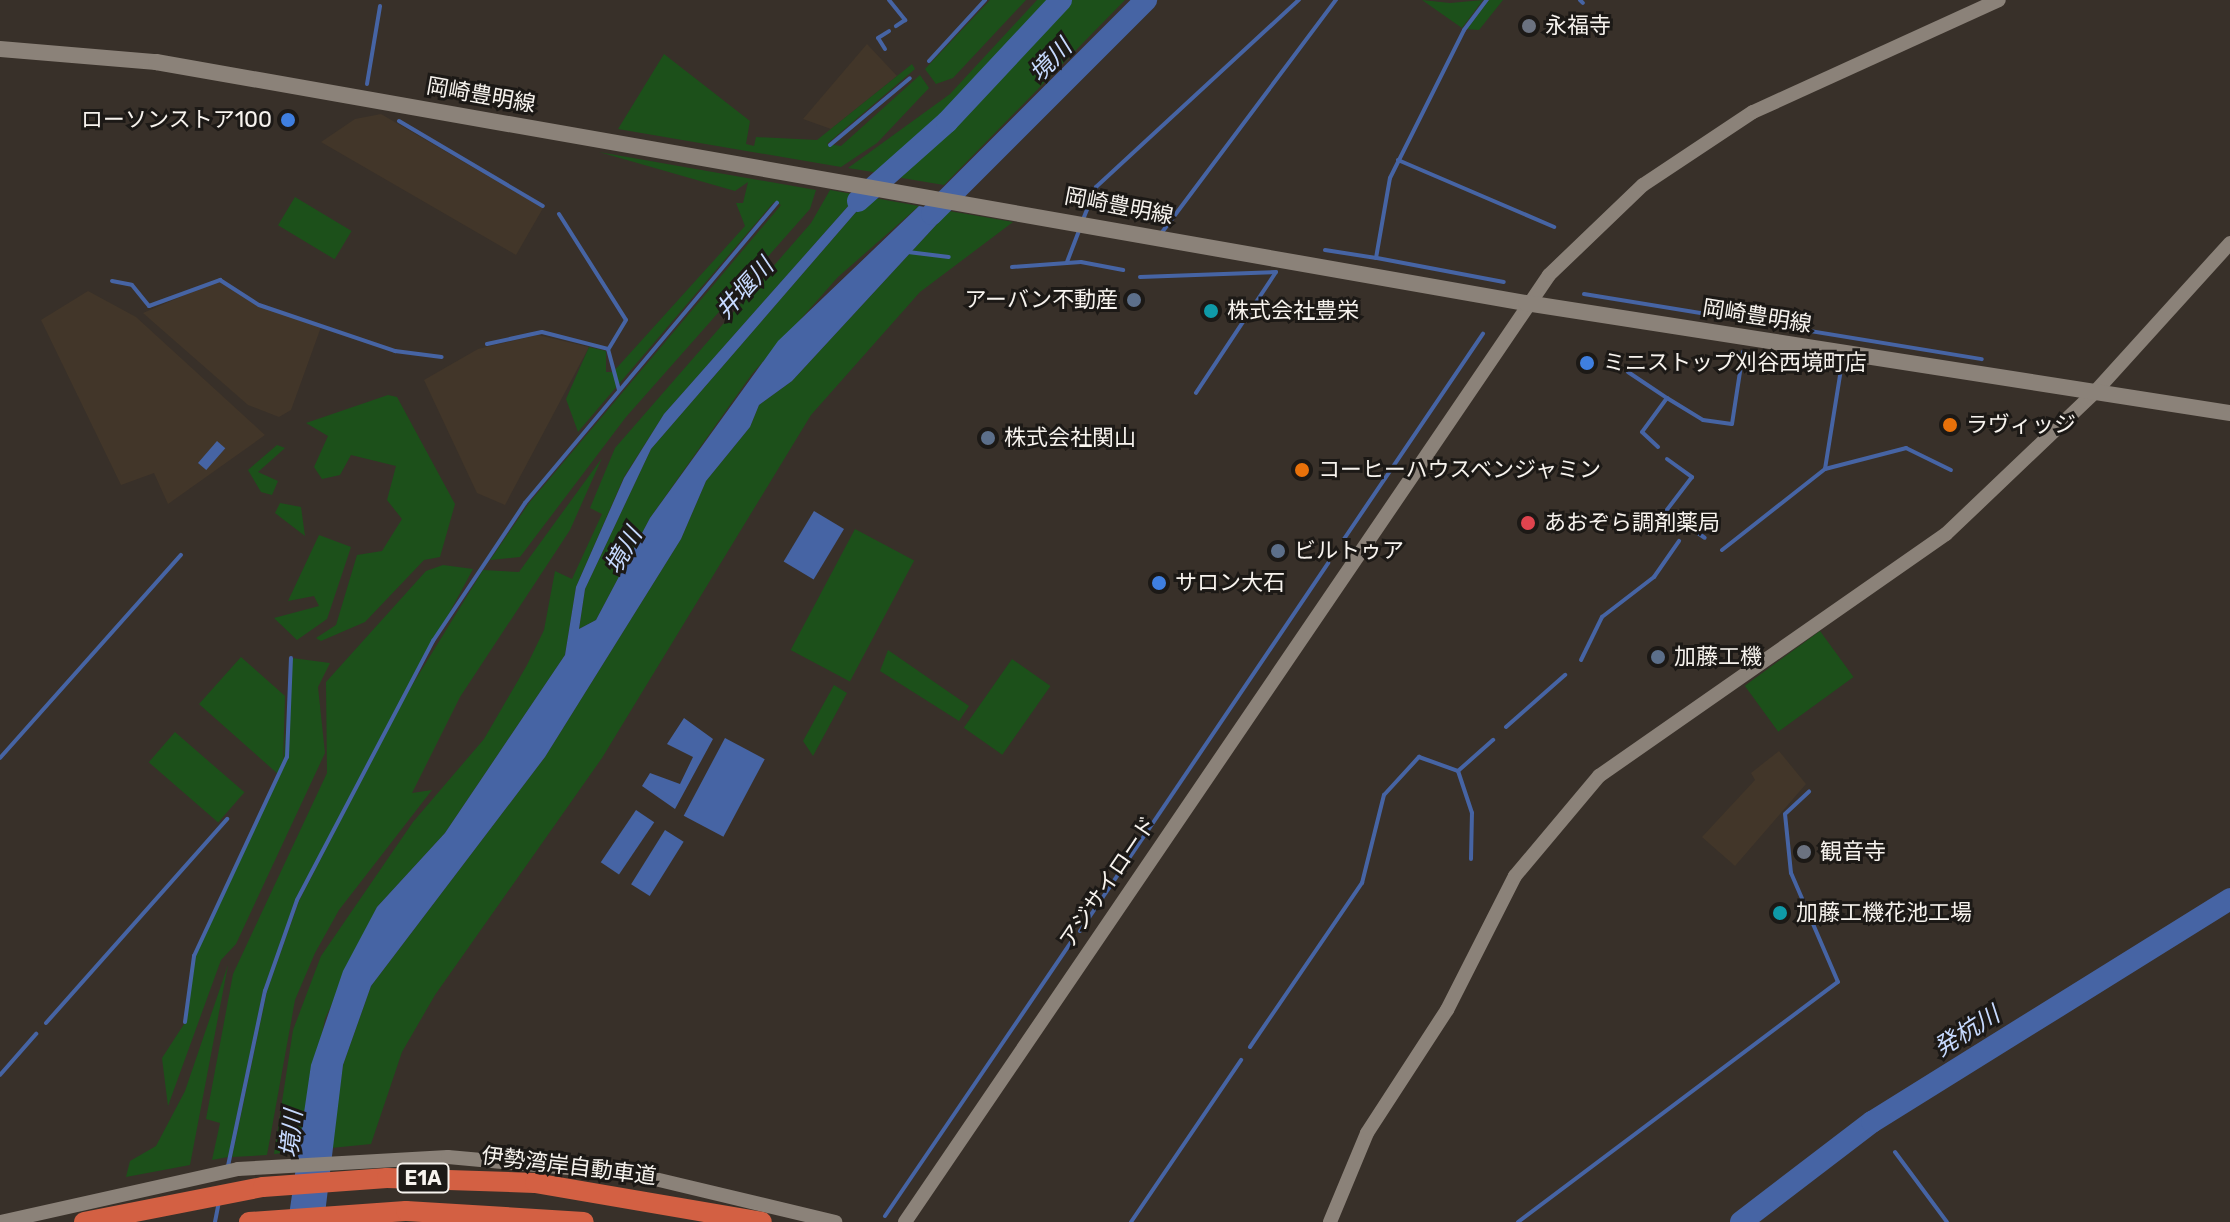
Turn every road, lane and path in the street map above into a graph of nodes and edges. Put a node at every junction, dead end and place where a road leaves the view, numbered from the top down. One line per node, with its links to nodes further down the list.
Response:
1 (1999, 0): 4 (street, アジサイロード)
2 (0, 49): 4 (main road, 岡崎豊明線)
3 (2230, 243): 5 (street)
4 (1526, 303): 5 (main road, 岡崎豊明線); 13 (street, アジサイロード)
5 (2095, 392): 6 (main road, 岡崎豊明線); 14 (street)
6 (2230, 413)
7 (1, 1222): 12 (street)
8 (84, 1222): 11 (highway, 伊勢湾岸自動車道 / E1A)
9 (249, 1222): 10 (highway, E1A)
10 (584, 1222)
11 (762, 1222)
12 (835, 1222)
13 (905, 1222)
14 (1330, 1222)

